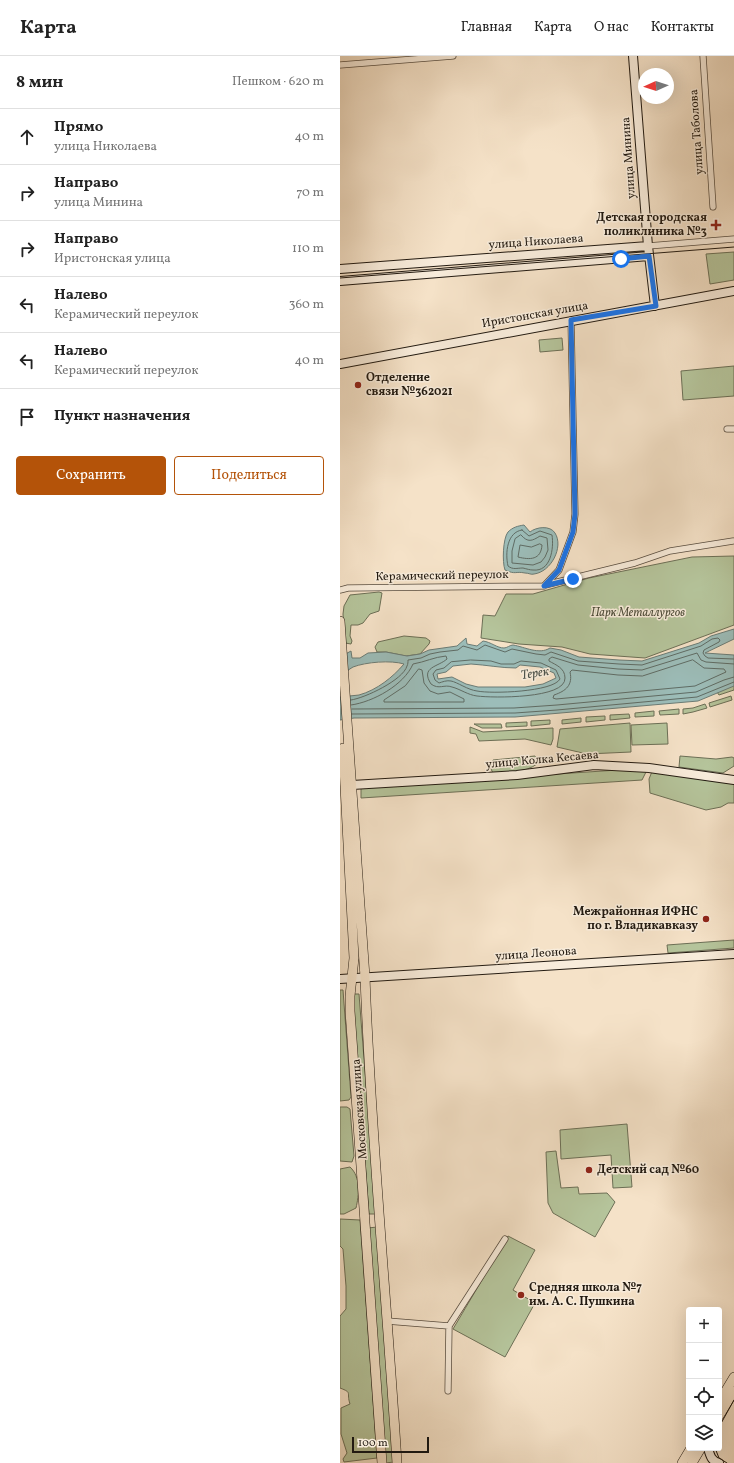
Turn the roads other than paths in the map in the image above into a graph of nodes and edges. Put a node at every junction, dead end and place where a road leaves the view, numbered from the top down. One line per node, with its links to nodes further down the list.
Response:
1 (453, 56): 4 (street)
2 (633, 56): 7 (street, улица Минина)
3 (703, 56): 5 (street, улица Таболова)
4 (340, 65)
5 (713, 207)
6 (734, 239): 7 (street, улица Николаева)
7 (648, 246): 8 (street, улица Минина); 9 (street, улица Николаева)
8 (649, 256): 10 (street, улица Николаева); 12 (street, улица Минина)
9 (340, 269)
10 (340, 281)
11 (734, 290): 12 (street, Иристонская улица)
12 (656, 306): 13 (street, Иристонская улица)
13 (571, 320): 14 (street, Иристонская улица); 18 (street)
14 (340, 364)
15 (727, 429): 16 (street)
16 (734, 429)
17 (733, 541): 18 (street, Керамический переулок)
18 (544, 586): 19 (street, Керамический переулок)
19 (340, 590)
20 (340, 621): 21 (main road)
21 (340, 628): 23 (main road)
22 (340, 700): 23 (main road)
23 (345, 729): 25 (main road, Московская улица); 28 (main road, Московская улица)
24 (734, 780): 25 (street, улица Колка Кесаева)
25 (352, 785): 27 (main road, Московская улица)
26 (734, 954): 27 (street, улица Леонова)
27 (365, 977): 28 (street, улица Леонова); 31 (main road, Московская улица)
28 (351, 978): 29 (street, улица Леонова); 41 (main road, Московская улица)
29 (340, 979)
30 (505, 1239): 32 (street)
31 (387, 1321): 32 (street); 42 (main road, Московская улица)
32 (449, 1326): 34 (street)
33 (734, 1378): 36 (main road)
34 (448, 1391)
35 (734, 1391): 37 (main road)
36 (722, 1397)
37 (720, 1415)
38 (689, 1451): 43 (main road)
39 (699, 1451): 44 (main road)
40 (709, 1451): 45 (street)
41 (382, 1463)
42 (397, 1463)
43 (682, 1463)
44 (692, 1463)
45 (719, 1463)

